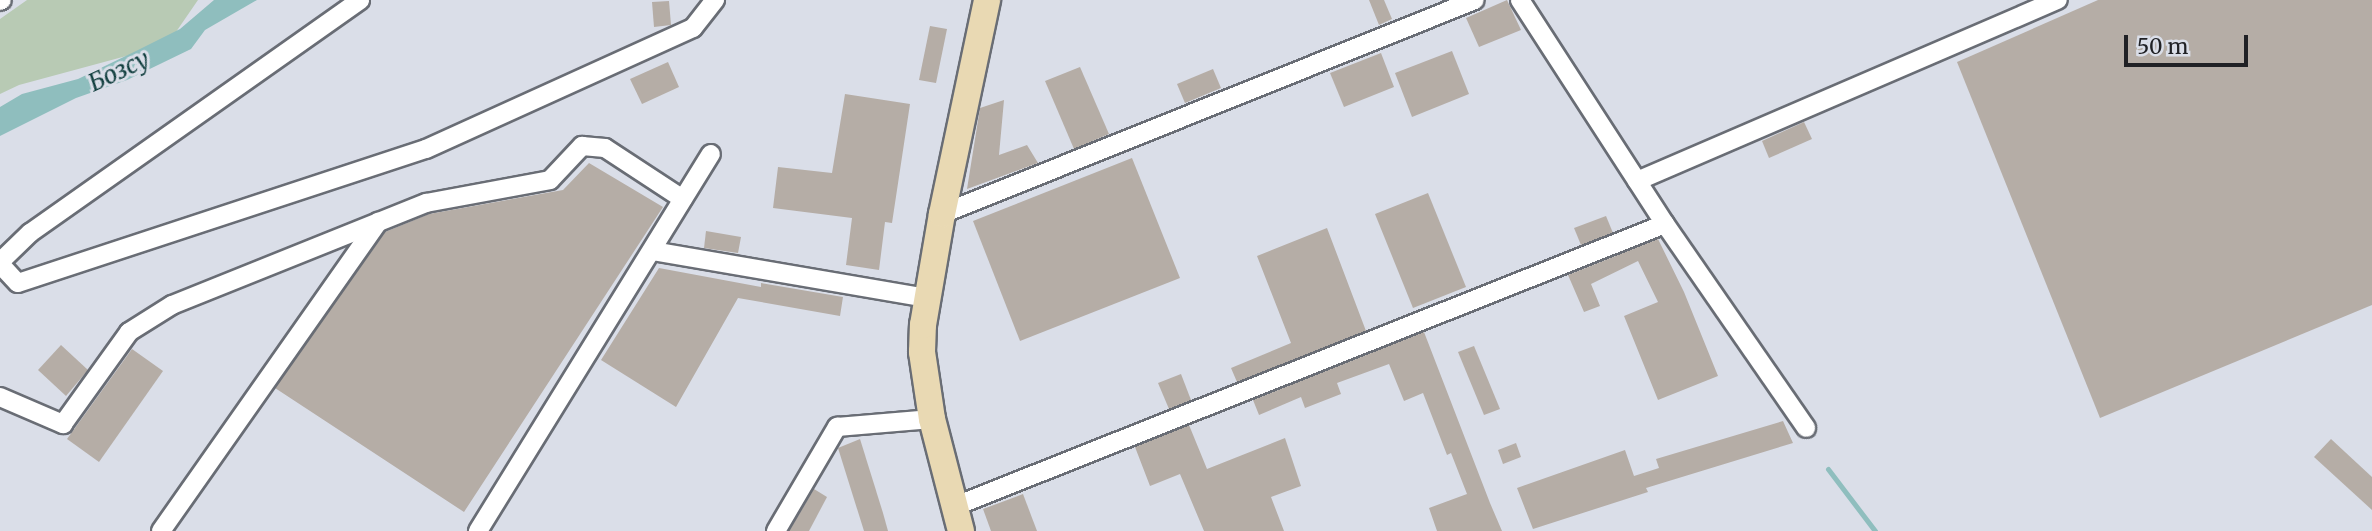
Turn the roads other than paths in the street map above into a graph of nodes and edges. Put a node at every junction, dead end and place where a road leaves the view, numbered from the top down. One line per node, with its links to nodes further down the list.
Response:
1 (360, 0): 14 (street)
2 (715, 0): 14 (street)
3 (987, 0): 10 (main road)
4 (1475, 0): 10 (street)
5 (1520, 0): 8 (street)
6 (2058, 0): 8 (street)
7 (710, 154): 9 (street)
8 (1637, 181): 12 (street)
9 (683, 199): 11 (street); 13 (street)
10 (942, 214): 15 (main road)
11 (378, 222): 16 (street); 20 (street)
12 (1665, 225): 18 (street); 19 (street)
13 (652, 251): 15 (street); 21 (street)
14 (0, 263)
15 (926, 298): 17 (main road)
16 (0, 397)
17 (932, 419): 19 (main road); 22 (street)
18 (1806, 428)
19 (957, 519)
20 (161, 531)
21 (478, 531)
22 (776, 531)

